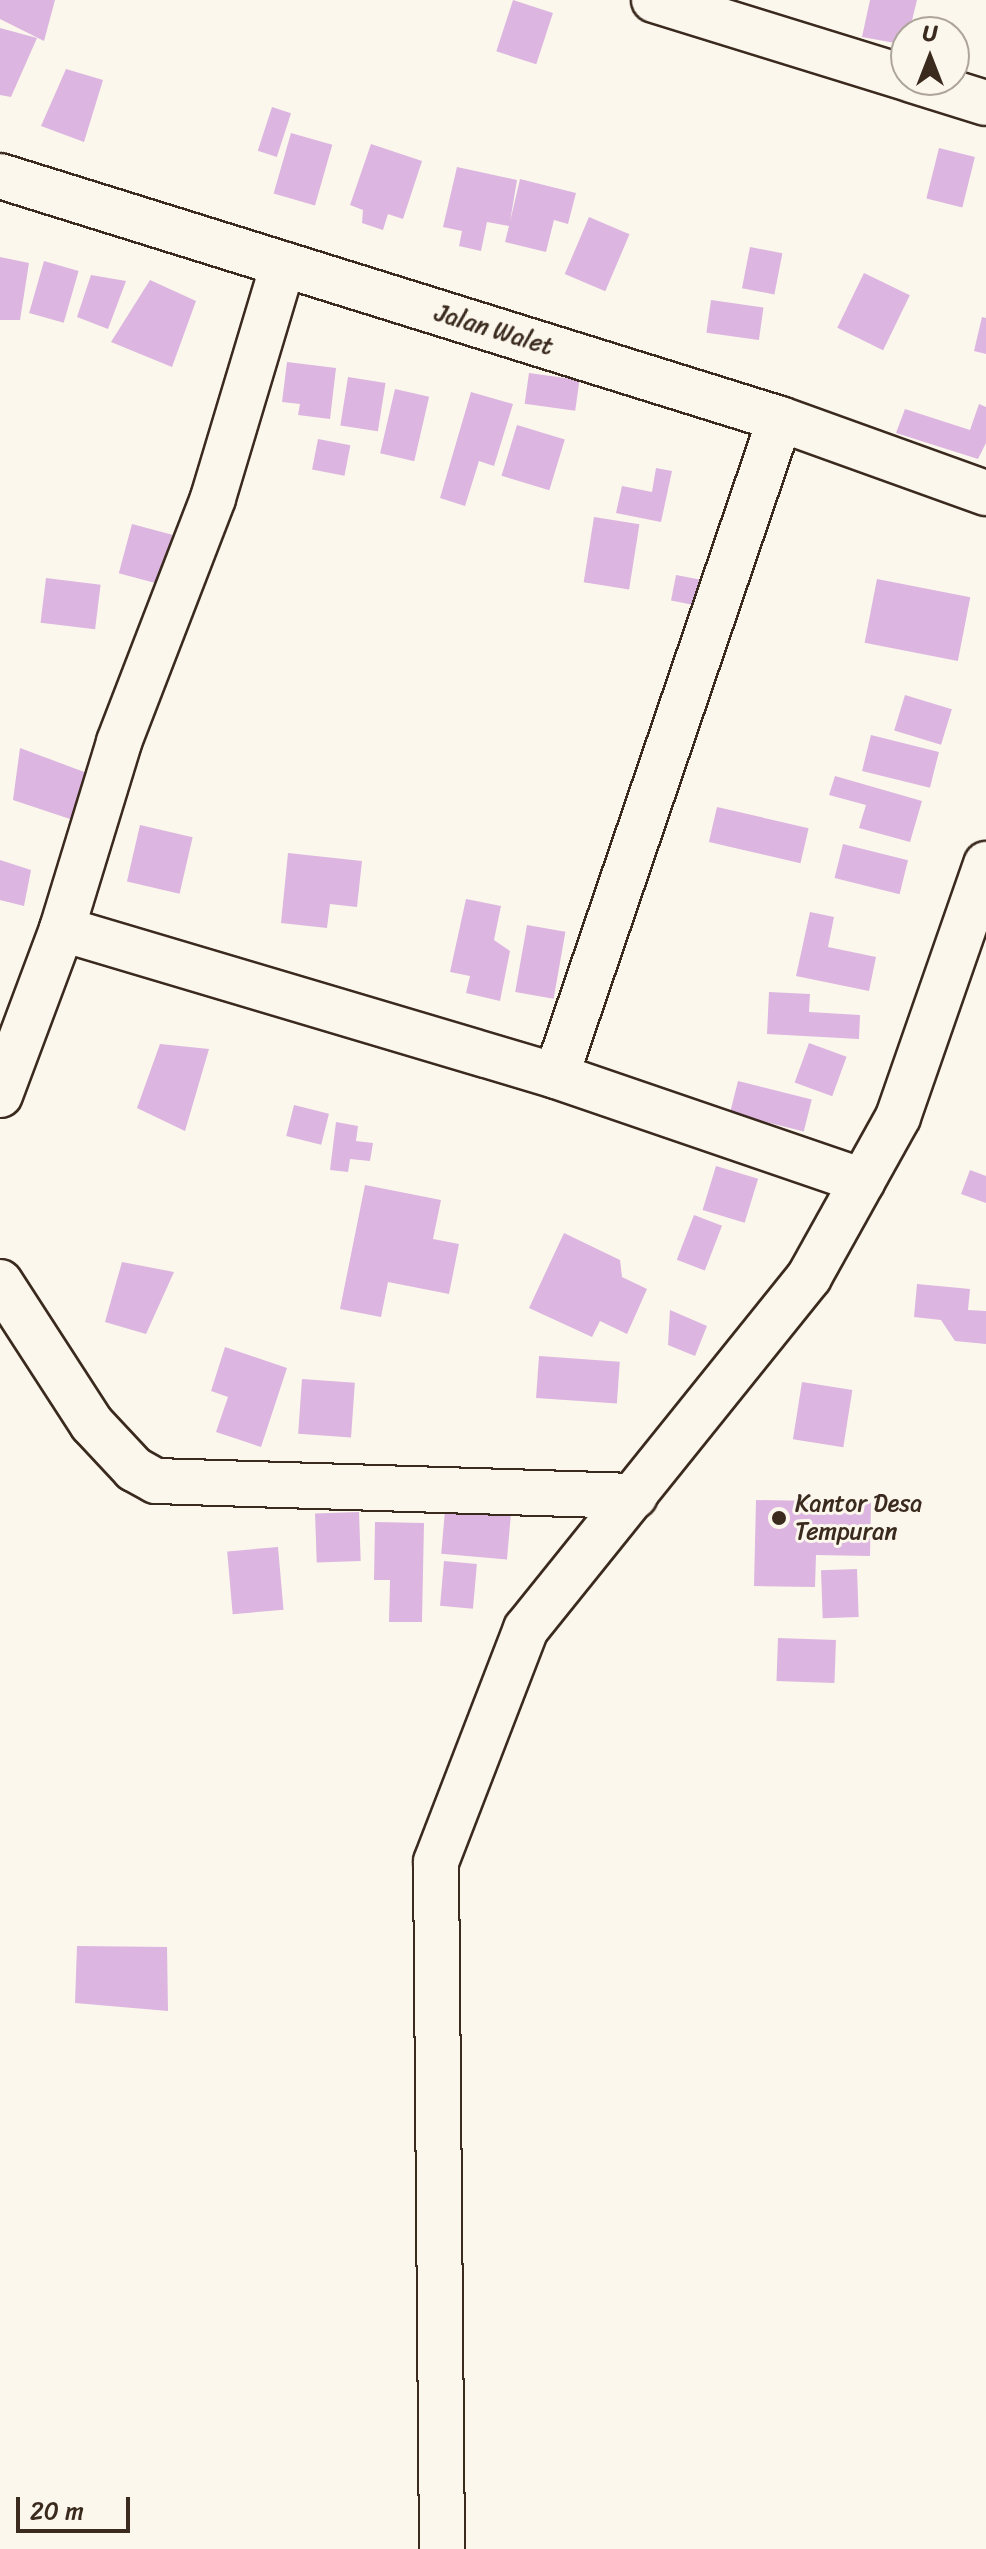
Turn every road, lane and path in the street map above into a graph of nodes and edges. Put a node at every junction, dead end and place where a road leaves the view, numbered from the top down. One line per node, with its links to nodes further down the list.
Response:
1 (654, 0): 2 (street)
2 (890, 73)
3 (963, 96): 4 (street)
4 (986, 103)
5 (0, 176): 6 (street, Jalan Walet)
6 (283, 264): 7 (street, Jalan Walet); 10 (street)
7 (780, 419): 8 (street, Jalan Walet); 11 (street)
8 (986, 493)
9 (986, 864): 13 (street)
10 (62, 929): 11 (street); 12 (street)
11 (556, 1076): 13 (street)
12 (0, 1095)
13 (863, 1181): 15 (street)
14 (0, 1282): 15 (street)
15 (635, 1496): 16 (street)
16 (442, 2549)

